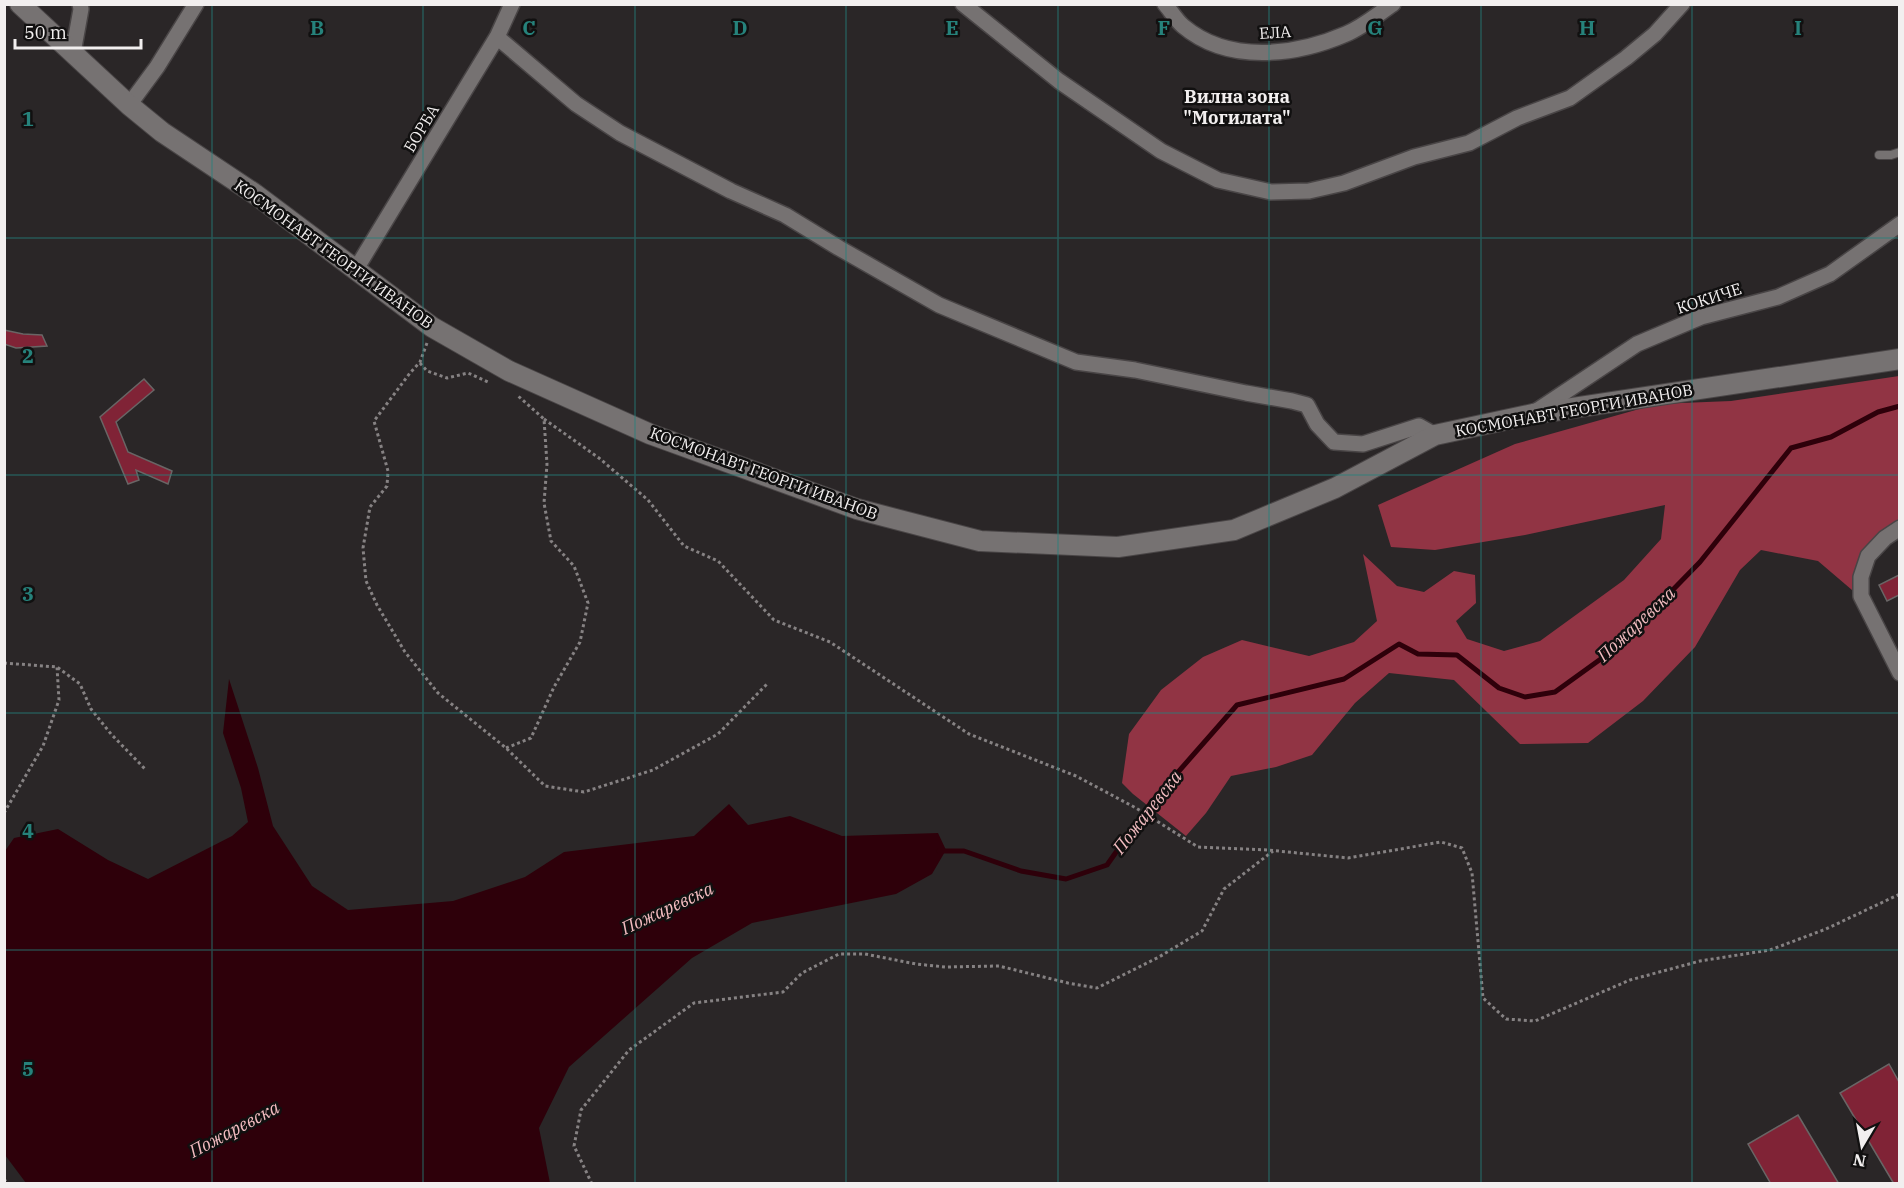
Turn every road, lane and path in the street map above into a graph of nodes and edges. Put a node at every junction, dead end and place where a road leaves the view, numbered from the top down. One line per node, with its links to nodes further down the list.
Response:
1 (20, 4): 10 (street, КОСМОНАВТ ГЕОРГИ ИВАНОВ)
2 (80, 4): 10 (street)
3 (196, 4): 11 (street)
4 (512, 4): 9 (street, БОРБА)
5 (963, 4): 8 (street)
6 (1165, 4): 7 (street, ЕЛА)
7 (1393, 4)
8 (1682, 4)
9 (497, 37): 15 (street, БОРБА); 23 (street)
10 (73, 53): 11 (street, КОСМОНАВТ ГЕОРГИ ИВАНОВ)
11 (129, 105): 15 (street, КОСМОНАВТ ГЕОРГИ ИВАНОВ)
12 (1899, 152): 13 (lane)
13 (1879, 155)
14 (1899, 224): 21 (street, КОКИЧЕ)
15 (356, 269): 16 (street, КОСМОНАВТ ГЕОРГИ ИВАНОВ)
16 (432, 327): 18 (path); 23 (street, КОСМОНАВТ ГЕОРГИ ИВАНОВ)
17 (1899, 359): 21 (street, КОСМОНАВТ ГЕОРГИ ИВАНОВ)
18 (420, 362): 19 (path); 29 (path)
19 (497, 386)
20 (517, 395): 22 (path)
21 (1533, 414): 23 (street, КОСМОНАВТ ГЕОРГИ ИВАНОВ)
22 (544, 419): 29 (path); 32 (path)
23 (1435, 435)
24 (1899, 528): 27 (street)
25 (4, 663): 26 (path)
26 (57, 667): 30 (path); 31 (path)
27 (1899, 673)
28 (768, 683): 29 (path)
29 (507, 748)
30 (146, 770)
31 (4, 813)
32 (1273, 851): 33 (path); 36 (path)
33 (1899, 894)
34 (4, 1179): 35 (path)
35 (8, 1184)
36 (592, 1184)

